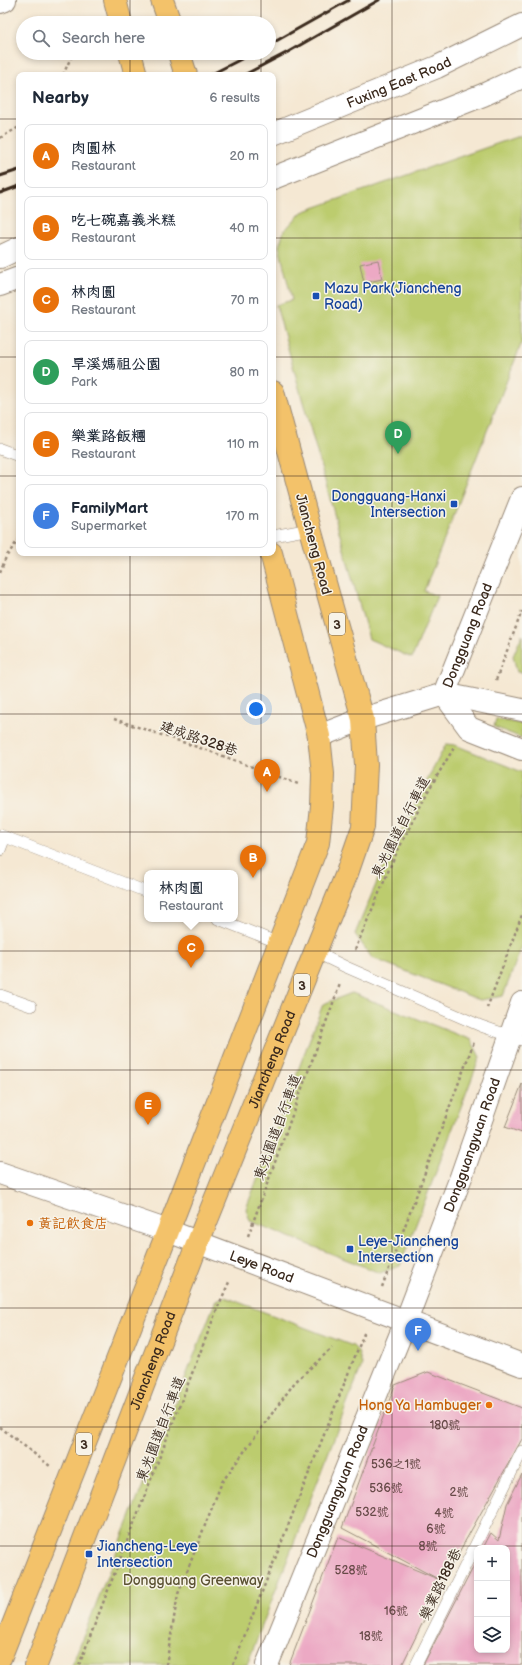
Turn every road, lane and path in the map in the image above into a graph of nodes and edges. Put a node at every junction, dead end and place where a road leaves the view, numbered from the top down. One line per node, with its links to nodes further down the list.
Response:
1 (5, 0): 4 (street)
2 (115, 0): 5 (main road)
3 (162, 0): 6 (main road)
4 (0, 2)
5 (119, 16)
6 (168, 16)
7 (522, 25): 16 (street, Fuxing East Road)
8 (70, 60): 11 (path)
9 (132, 60): 12 (main road)
10 (181, 60): 13 (main road)
11 (64, 72)
12 (135, 72)
13 (185, 72)
14 (522, 77): 18 (street)
15 (16, 130): 17 (path)
16 (276, 133)
17 (0, 138)
18 (276, 177)
19 (16, 249): 20 (street)
20 (0, 256)
21 (16, 279): 22 (street)
22 (0, 285)
23 (276, 403): 27 (main road, Jiancheng Road / 3)
24 (0, 449): 25 (lane)
25 (16, 455)
26 (522, 498): 33 (street, Dongguang Road)
27 (310, 529): 28 (lane); 37 (main road, Jiancheng Road / 3)
28 (276, 535)
29 (16, 544): 31 (path)
30 (272, 556): 39 (main road, 3)
31 (0, 572)
32 (522, 611): 34 (path)
33 (444, 694): 34 (street); 37 (street, Dongguang Road); 38 (street)
34 (487, 702): 35 (street)
35 (522, 710)
36 (114, 719): 41 (path, 建成路328巷)
37 (363, 719): 39 (street, Dongguang Road); 47 (main road, Jiancheng Road / 3)
38 (468, 728): 40 (street); 48 (path, 東光園道自行車道)
39 (319, 736): 41 (main road, 3)
40 (522, 749)
41 (322, 793): 46 (main road, 3)
42 (2, 836): 43 (lane); 44 (lane)
43 (0, 850)
44 (144, 891)
45 (226, 922): 46 (lane)
46 (279, 943): 54 (main road, 3)
47 (315, 952): 48 (lane); 55 (main road, Jiancheng Road / 3)
48 (346, 967): 52 (lane); 56 (path, 東光園道自行車道)
49 (0, 995): 51 (lane)
50 (522, 1003): 52 (street, Dongguangyuan Road)
51 (31, 1006)
52 (516, 1038): 57 (street, Dongguangyuan Road)
53 (0, 1173): 54 (street, Leye Road)
54 (168, 1231): 55 (street, Leye Road); 62 (main road, 3)
55 (198, 1242): 56 (street, Leye Road); 64 (main road, Jiancheng Road / 3)
56 (240, 1258): 57 (street, Leye Road); 65 (path, 東光園道自行車道)
57 (406, 1321): 59 (street, Leye Road); 67 (street, Dongguangyuan Road)
58 (332, 1348): 66 (path)
59 (522, 1366)
60 (0, 1427): 62 (path)
61 (522, 1451): 68 (lane, 樂業路188巷)
62 (69, 1481): 63 (main road, 3)
63 (0, 1658)
64 (36, 1665)
65 (79, 1665)
66 (166, 1665)
67 (267, 1665)
68 (416, 1665)

